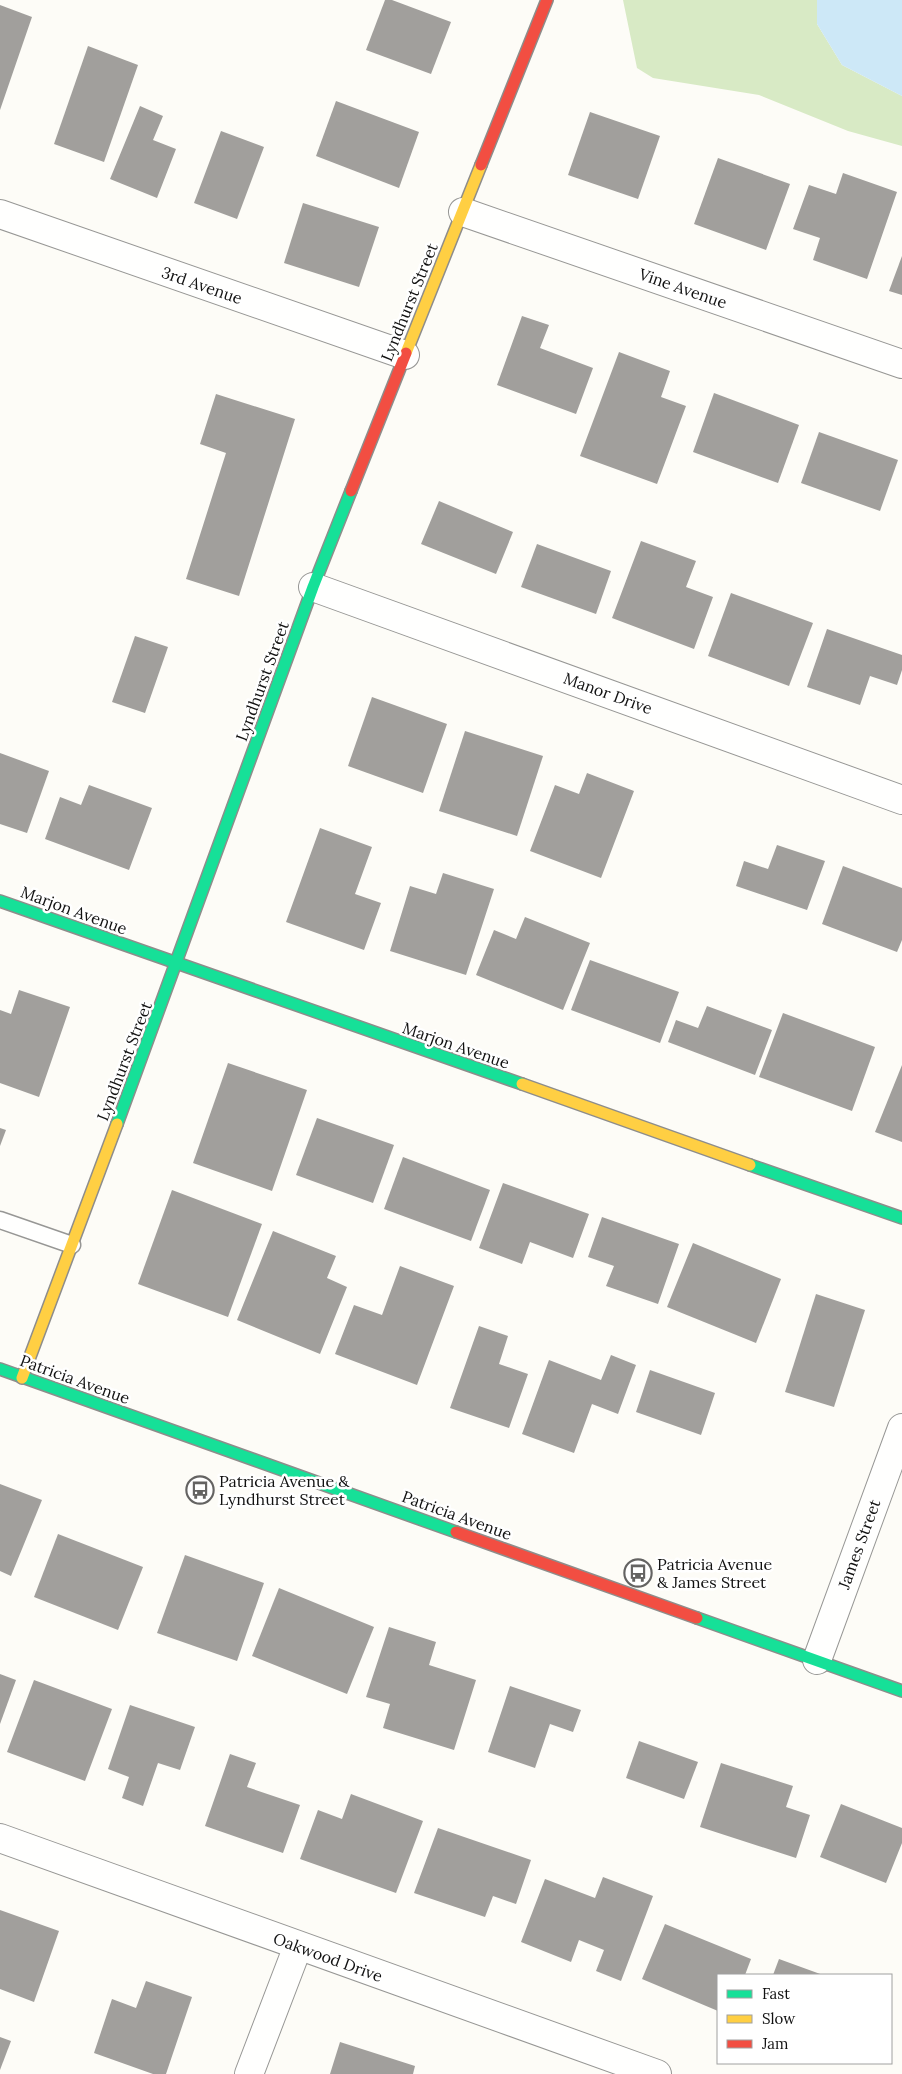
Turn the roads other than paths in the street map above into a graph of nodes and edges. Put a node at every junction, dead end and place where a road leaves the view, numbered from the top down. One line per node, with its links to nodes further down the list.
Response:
1 (547, 0): 2 (street, Lyndhurst Street)
2 (463, 212): 4 (street, Lyndhurst Street); 5 (street, Vine Avenue)
3 (0, 214): 4 (street, 3rd Avenue)
4 (405, 356): 6 (street, Lyndhurst Street)
5 (902, 364)
6 (313, 587): 7 (street, Manor Drive); 9 (street, Lyndhurst Street)
7 (902, 800)
8 (0, 901): 9 (street, Marjon Avenue)
9 (177, 964): 10 (street, Marjon Avenue); 12 (street, Lyndhurst Street)
10 (902, 1218)
11 (0, 1220): 12 (lane)
12 (72, 1245): 14 (street, Lyndhurst Street)
13 (0, 1369): 14 (street, Patricia Avenue)
14 (22, 1378): 16 (street, Patricia Avenue)
15 (902, 1428): 16 (street, James Street)
16 (817, 1660): 17 (street, Patricia Avenue)
17 (902, 1691)
18 (0, 1838): 19 (street, Oakwood Drive)
19 (298, 1946): 20 (street); 21 (street, Oakwood Drive)
20 (249, 2074)
21 (657, 2074)

